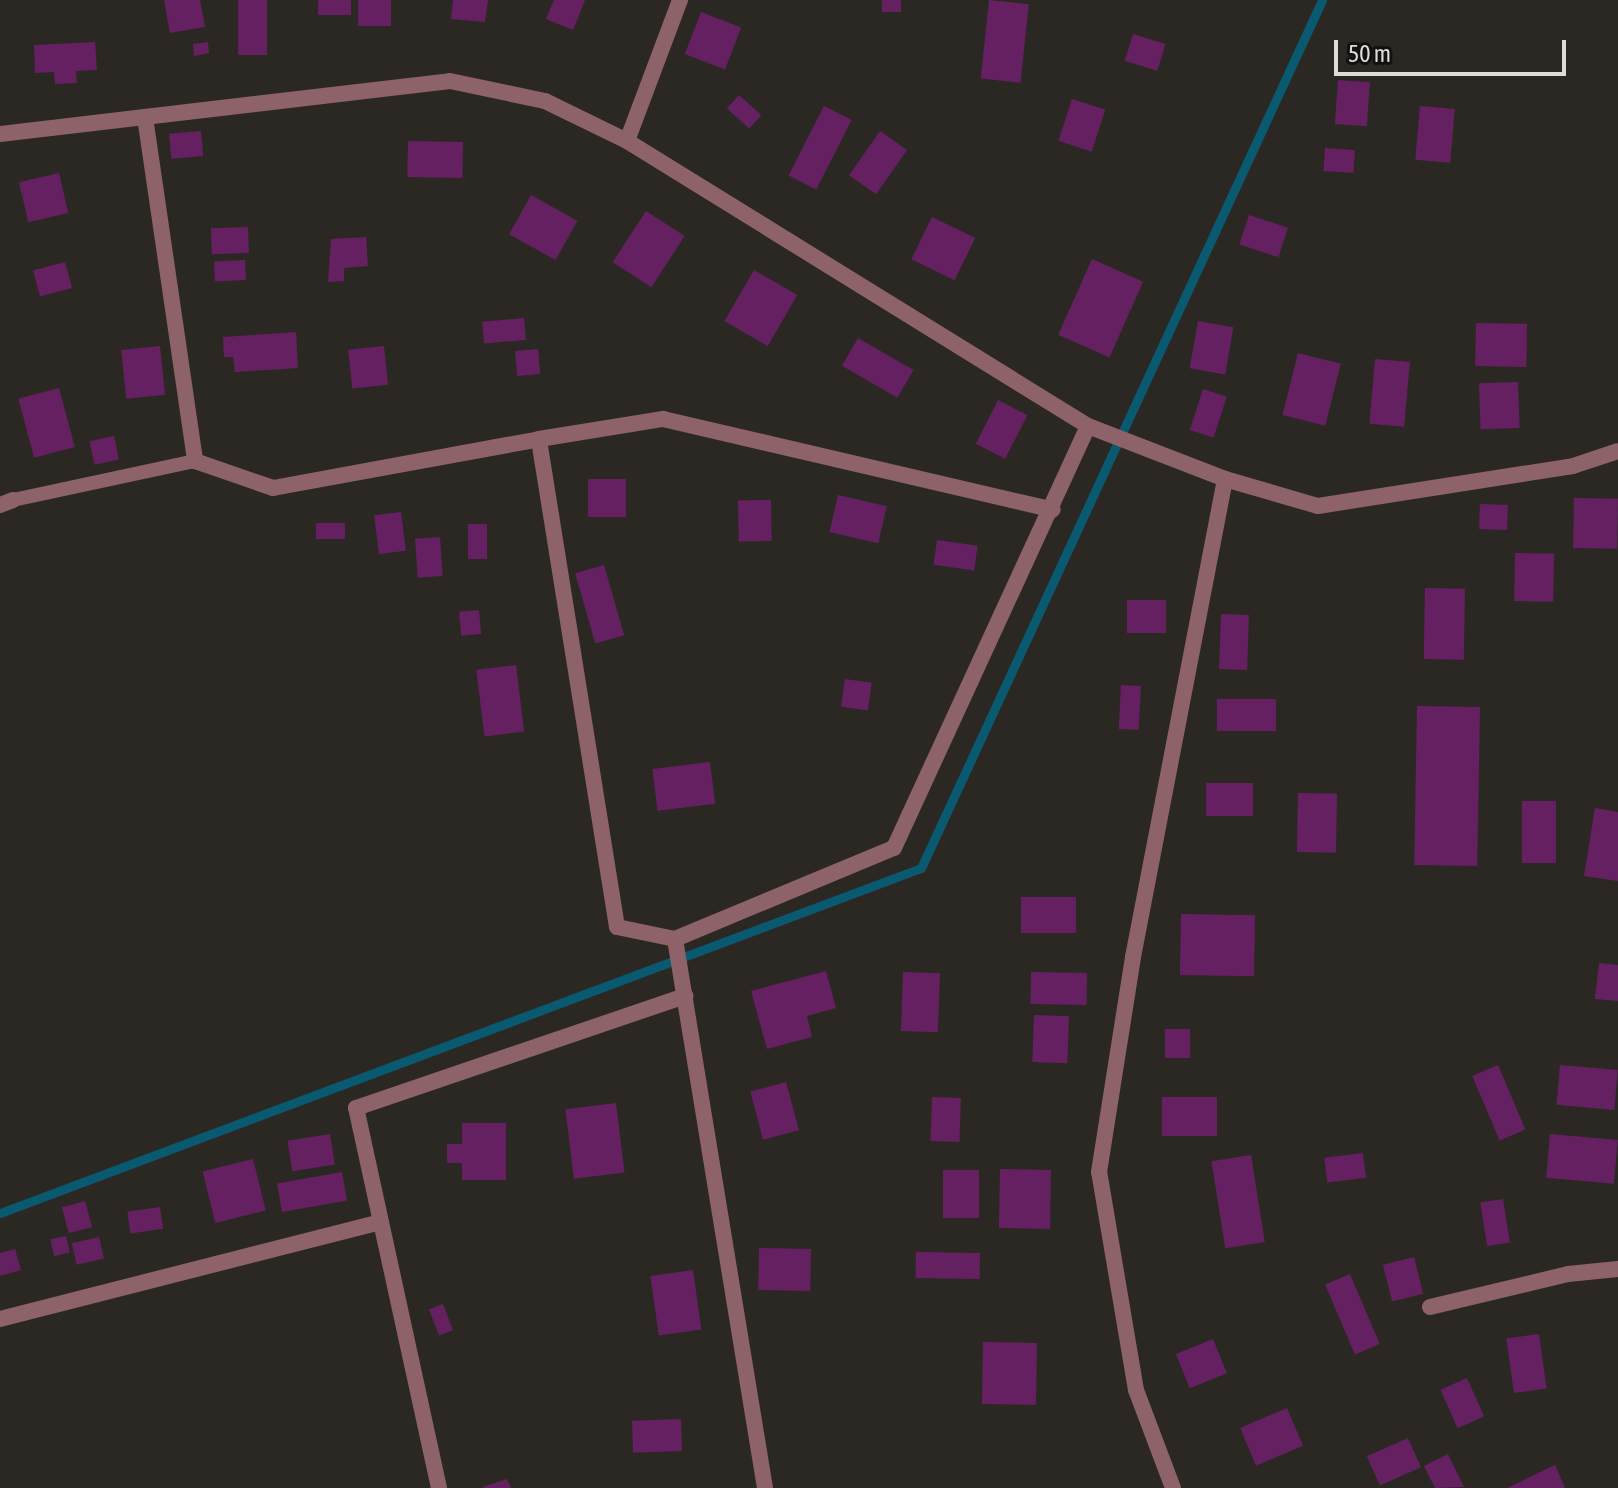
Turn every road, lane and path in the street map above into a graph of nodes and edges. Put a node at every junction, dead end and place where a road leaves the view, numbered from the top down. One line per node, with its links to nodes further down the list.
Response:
1 (680, 0): 4 (street)
2 (145, 117): 3 (street); 4 (street); 8 (street)
3 (0, 134)
4 (627, 141): 5 (street)
5 (1088, 426): 9 (street); 11 (street)
6 (539, 439): 8 (street); 11 (street); 12 (street)
7 (1618, 451): 9 (street)
8 (195, 461): 10 (lane)
9 (1225, 479): 20 (street)
10 (7, 503)
11 (1053, 510): 12 (street)
12 (677, 946): 13 (street)
13 (685, 996): 14 (street); 19 (street)
14 (381, 1222): 17 (street); 18 (street)
15 (1618, 1269): 16 (street)
16 (1430, 1307)
17 (0, 1319)
18 (439, 1488)
19 (765, 1488)
20 (1173, 1488)

